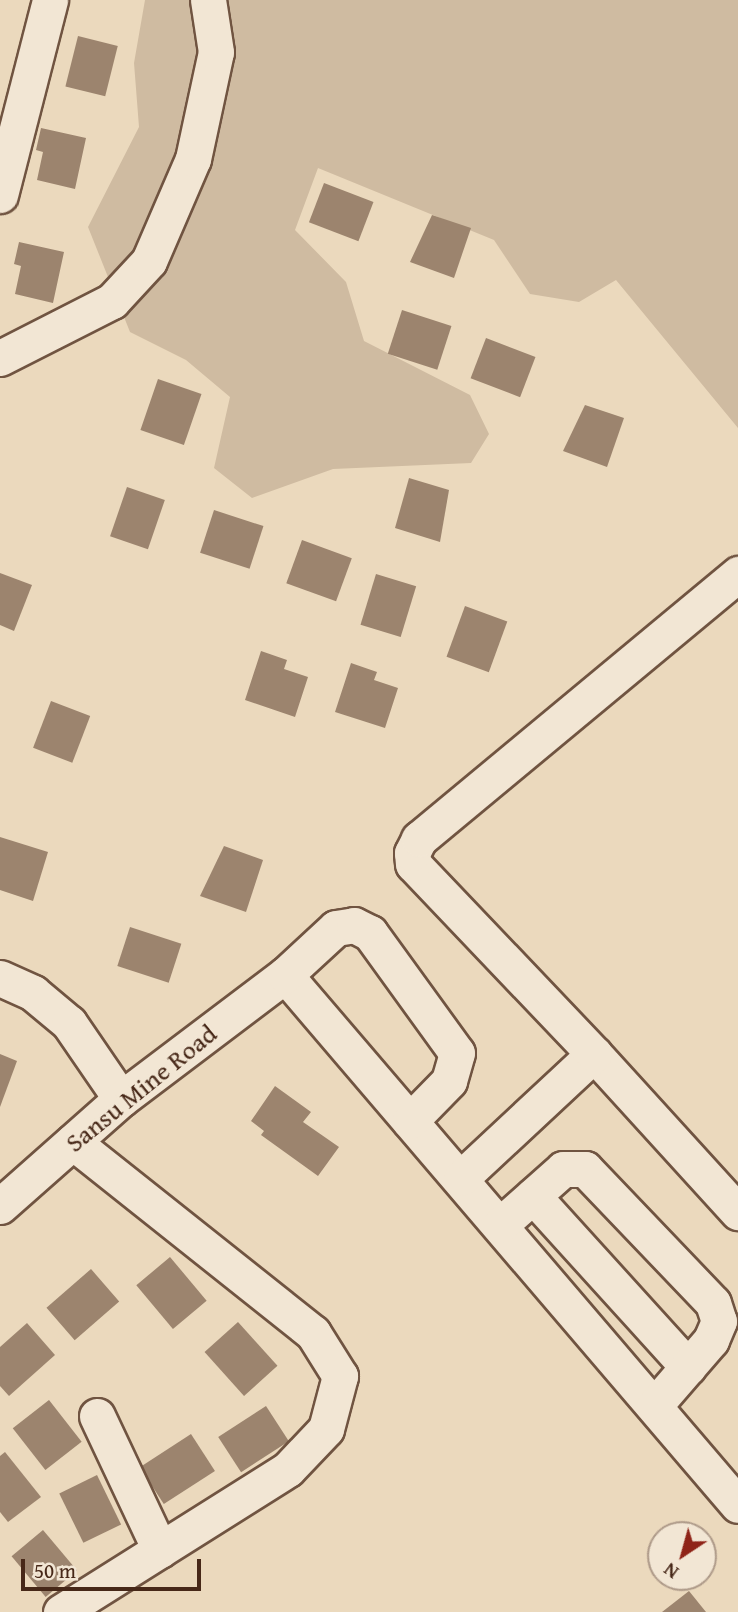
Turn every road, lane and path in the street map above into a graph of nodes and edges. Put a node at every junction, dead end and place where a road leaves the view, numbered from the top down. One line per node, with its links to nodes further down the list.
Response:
1 (50, 0): 3 (street)
2 (208, 0): 4 (street)
3 (0, 195)
4 (0, 358)
5 (738, 574): 8 (street)
6 (285, 975): 9 (street, Sansu Mine Road); 10 (street); 10 (street, Sansu Mine Road)
7 (0, 978): 9 (street)
8 (594, 1054): 12 (street); 15 (street)
9 (121, 1099): 11 (street, Sansu Mine Road)
10 (410, 1121): 12 (street)
11 (73, 1142): 14 (street, Sansu Mine Road); 21 (street)
12 (461, 1178): 16 (street)
13 (533, 1196): 16 (street); 17 (street); 17 (street)
14 (0, 1206)
15 (738, 1212)
16 (500, 1225): 18 (street)
17 (688, 1367): 18 (street)
18 (654, 1406): 20 (street)
19 (97, 1416): 21 (street)
20 (738, 1505)
21 (160, 1550): 22 (street)
22 (61, 1612)

